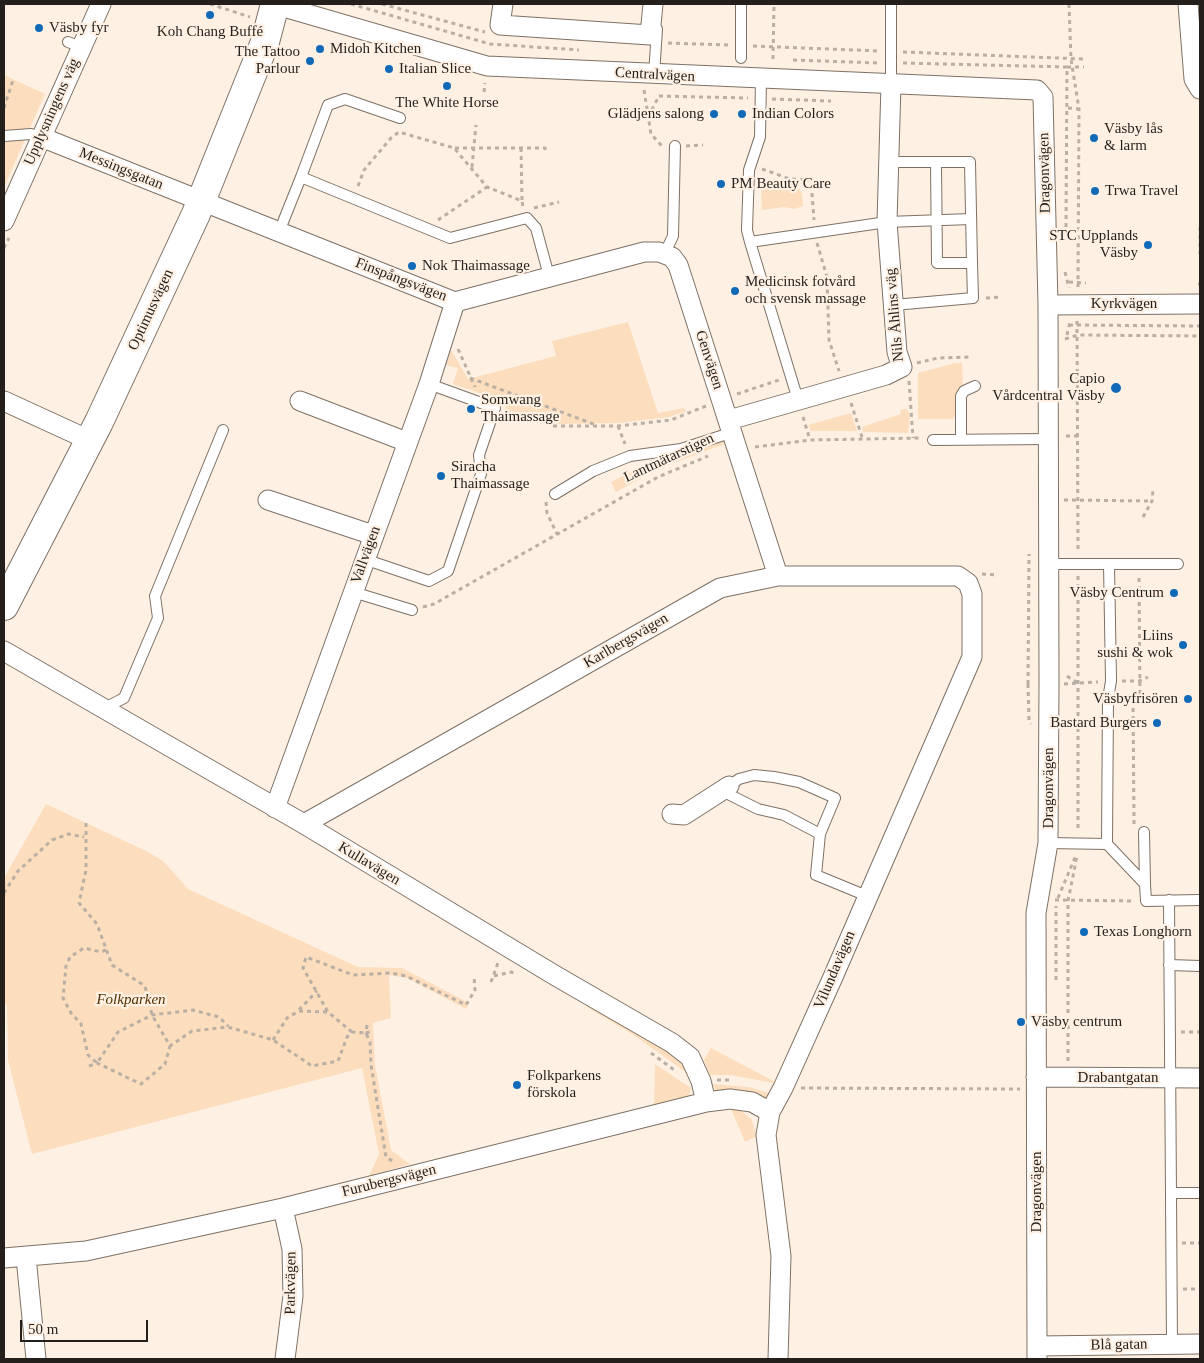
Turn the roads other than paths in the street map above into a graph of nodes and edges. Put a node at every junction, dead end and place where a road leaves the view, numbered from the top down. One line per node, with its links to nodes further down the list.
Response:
1 (101, 4): 17 (street, Upplysningens väg)
2 (502, 4): 3 (street)
3 (653, 4)
4 (659, 4): 10 (lane)
5 (741, 4): 9 (lane)
6 (891, 4): 12 (lane)
7 (1188, 4): 13 (street)
8 (269, 8): 10 (street, Centralvägen); 22 (street, Optimusvägen)
9 (741, 58)
10 (653, 75): 11 (street, Centralvägen)
11 (761, 79): 12 (street, Centralvägen); 28 (lane)
12 (891, 84): 14 (street, Centralvägen); 19 (street, Nils Åhlins väg)
13 (1200, 89)
14 (1043, 97): 33 (street, Dragonvägen)
15 (400, 118): 21 (lane)
16 (4, 136): 17 (lane)
17 (41, 137): 22 (street, Messingsgatan); 26 (street, Upplysningens väg)
18 (675, 146): 29 (lane)
19 (889, 162): 20 (lane); 25 (street, Nils Åhlins väg)
20 (936, 162): 23 (lane); 24 (lane)
21 (301, 177): 27 (lane); 31 (lane)
22 (201, 201): 27 (street, Finspångsvägen); 46 (street, Optimusvägen)
23 (971, 219): 24 (lane); 30 (lane)
24 (937, 220): 25 (lane); 30 (lane)
25 (887, 222): 28 (lane); 35 (street, Nils Åhlins väg)
26 (7, 226)
27 (278, 232): 32 (street, Finspångsvägen)
28 (750, 242): 38 (lane)
29 (665, 253): 31 (street, Finspångsvägen); 42 (street, Genvägen)
30 (972, 263): 35 (lane)
31 (549, 276): 32 (street, Finspångsvägen)
32 (455, 302): 36 (street, Vallvägen)
33 (1048, 304): 34 (street, Kyrkvägen); 43 (street, Dragonvägen)
34 (1200, 304)
35 (894, 305): 38 (street, Nils Åhlins väg)
36 (429, 384): 47 (street, Vallvägen); 51 (lane)
37 (975, 386): 45 (lane)
38 (798, 400): 42 (street, Nils Åhlins väg)
39 (4, 401): 46 (street)
40 (300, 401): 47 (street)
41 (223, 430): 61 (lane)
42 (733, 433): 48 (lane); 55 (street, Genvägen)
43 (1058, 437): 45 (lane); 52 (street, Dragonvägen)
44 (928, 439): 45 (lane)
45 (961, 439)
46 (88, 440): 58 (street, Optimusvägen)
47 (407, 442): 50 (street, Vallvägen)
48 (555, 494)
49 (268, 500): 50 (street)
50 (373, 535): 51 (street, Vallvägen)
51 (364, 559): 56 (street, Vallvägen)
52 (1049, 564): 53 (lane); 68 (street, Dragonvägen)
53 (1109, 564): 54 (lane); 69 (lane)
54 (1178, 564)
55 (778, 576): 57 (street, Karlbergsvägen); 65 (street, Karlbergsvägen)
56 (353, 592): 59 (lane); 63 (street, Vallvägen)
57 (972, 594): 71 (street, Vilundavägen)
58 (4, 606)
59 (412, 610)
60 (4, 651): 61 (street, Kullavägen)
61 (103, 708): 63 (street, Kullavägen)
62 (729, 786): 64 (street); 67 (lane); 67 (lane)
63 (275, 808): 65 (street, Kullavägen)
64 (672, 814)
65 (304, 824): 79 (street, Kullavägen)
66 (1144, 832): 70 (lane)
67 (820, 834): 71 (lane)
68 (1048, 843): 69 (lane); 78 (street, Dragonvägen)
69 (1107, 844): 70 (lane)
70 (1145, 884): 72 (lane)
71 (867, 896): 80 (street, Vilundavägen)
72 (1168, 900): 73 (lane); 74 (lane)
73 (1200, 900)
74 (1169, 965): 75 (lane); 76 (lane)
75 (1200, 966)
76 (1170, 1078): 77 (street, Drabantgatan); 78 (street, Drabantgatan); 81 (lane)
77 (1200, 1078)
78 (1030, 1083): 88 (street, Dragonvägen)
79 (706, 1102): 80 (street, Furubergsvägen); 83 (street, Furubergsvägen)
80 (770, 1112): 91 (street, Vilundavägen)
81 (1171, 1193): 82 (lane); 86 (lane)
82 (1200, 1193)
83 (283, 1208): 84 (street, Furubergsvägen); 90 (street, Parkvägen)
84 (26, 1257): 85 (street, Furubergsvägen); 89 (street)
85 (4, 1258)
86 (1172, 1344): 87 (street, Blå gatan); 88 (street, Blå gatan)
87 (1200, 1344)
88 (1037, 1352)
89 (36, 1359)
90 (285, 1359)
91 (778, 1359)

